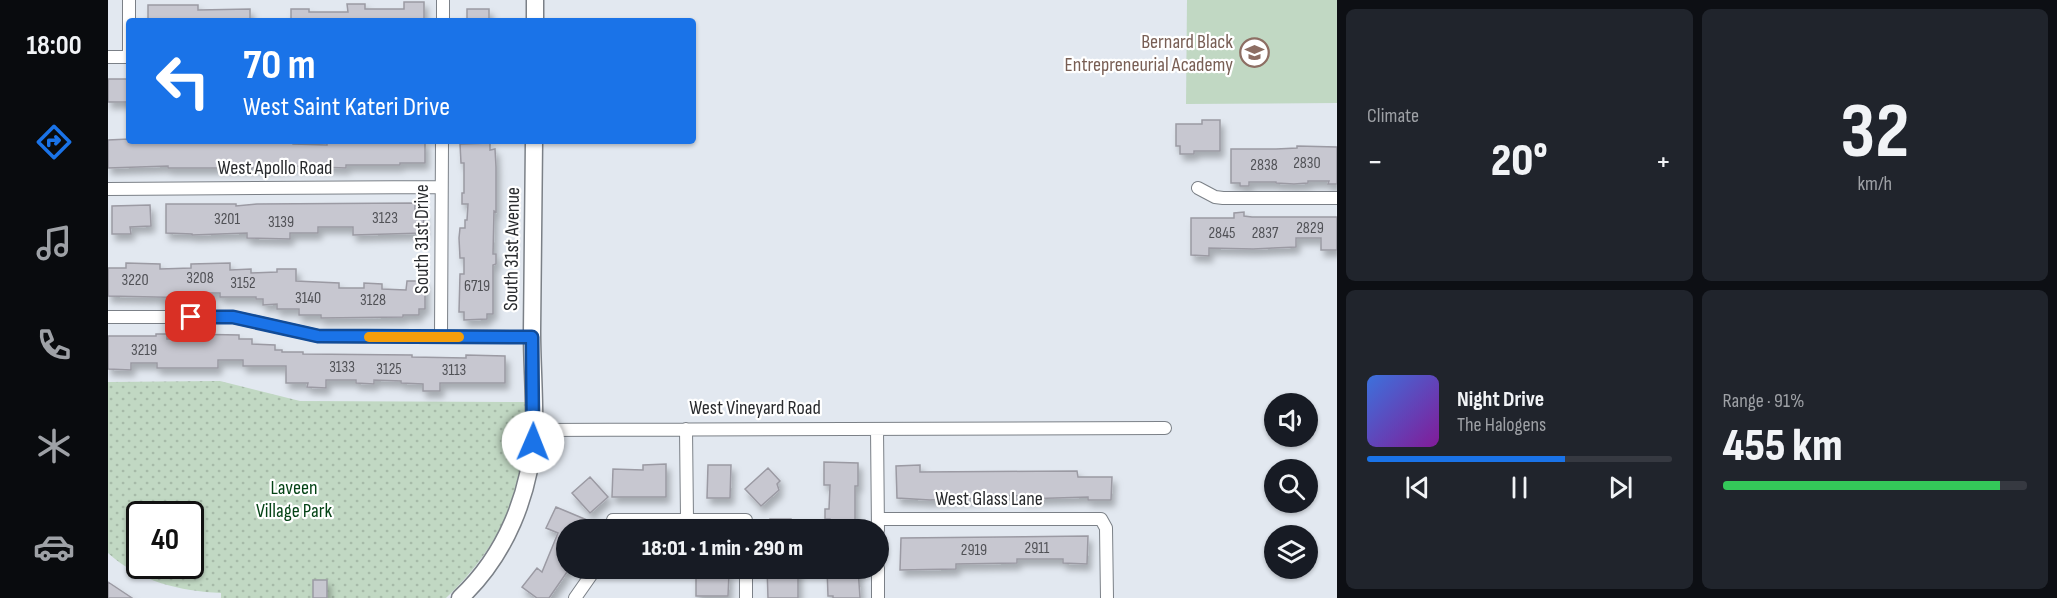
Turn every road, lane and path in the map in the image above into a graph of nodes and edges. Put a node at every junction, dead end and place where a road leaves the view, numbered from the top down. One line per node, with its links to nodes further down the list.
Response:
1 (129, 0): 4 (street)
2 (443, 0): 5 (street)
3 (535, 0): 6 (street)
4 (129, 18)
5 (443, 18)
6 (535, 18)
7 (108, 57): 8 (street)
8 (126, 57)
9 (442, 144): 11 (street, South 31st Drive)
10 (534, 144): 16 (street, South 31st Avenue)
11 (441, 187): 13 (street, West Apollo Road); 17 (street, South 31st Drive)
12 (1198, 188): 14 (street)
13 (108, 189)
14 (1337, 198)
15 (108, 317): 17 (street)
16 (532, 337): 17 (street); 21 (street, South 31st Avenue)
17 (441, 338)
18 (1165, 428): 20 (street, West Vineyard Road)
19 (686, 429): 20 (street, West Vineyard Road); 21 (street, West Vineyard Road); 22 (street)
20 (877, 429): 23 (street)
21 (534, 430): 28 (street)
22 (687, 519)
23 (878, 519)
24 (889, 524): 32 (street, West Glass Lane)
25 (588, 579): 29 (street)
26 (746, 579): 30 (street)
27 (878, 579): 31 (street)
28 (460, 598)
29 (574, 598)
30 (746, 598)
31 (878, 598)
32 (1107, 598)

